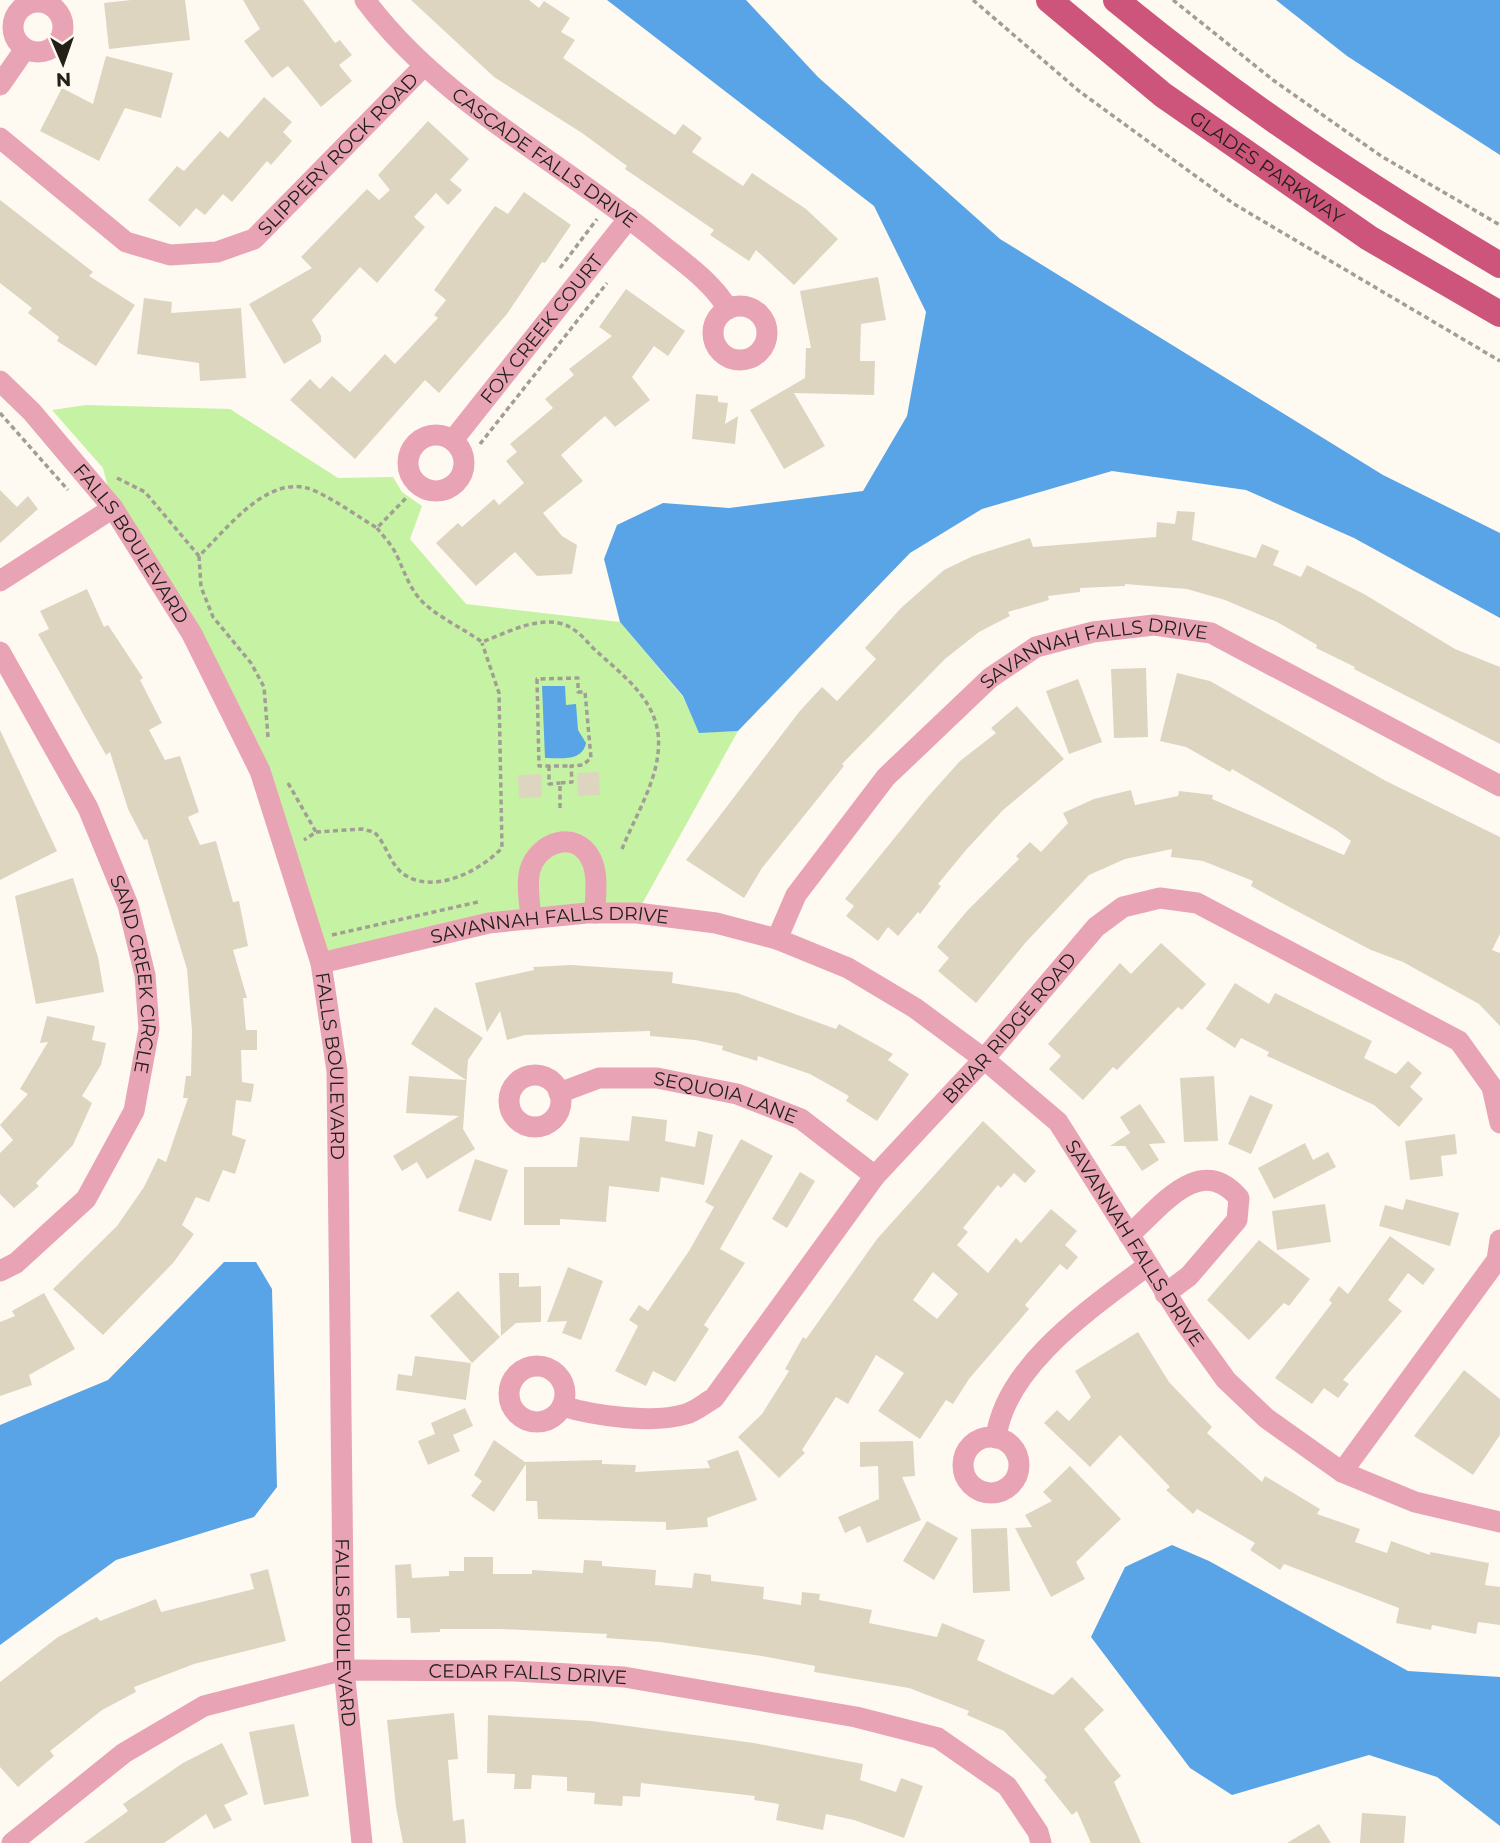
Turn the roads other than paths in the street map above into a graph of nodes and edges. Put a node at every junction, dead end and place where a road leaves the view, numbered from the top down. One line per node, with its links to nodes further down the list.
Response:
1 (365, 0): 5 (street, CASCADE FALLS DRIVE)
2 (1049, 0): 11 (main road, GLADES PARKWAY)
3 (1116, 0): 9 (main road)
4 (25, 49): 6 (street)
5 (423, 67): 7 (street, SLIPPERY ROCK ROAD); 8 (street, CASCADE FALLS DRIVE)
6 (0, 85)
7 (0, 138)
8 (629, 218): 10 (street, CASCADE FALLS DRIVE); 13 (street, FOX CREEK COURT)
9 (1500, 265)
10 (728, 309)
11 (1500, 314)
12 (0, 381): 14 (street, FALLS BOULEVARD)
13 (453, 440)
14 (113, 508): 15 (street); 21 (street, FALLS BOULEVARD)
15 (0, 581)
16 (0, 652): 29 (street, SAND CREEK CIRCLE)
17 (1500, 786): 20 (street, SAVANNAH FALLS DRIVE)
18 (595, 914): 19 (street, SAVANNAH FALLS DRIVE); 19 (street); 20 (street, SAVANNAH FALLS DRIVE)
19 (531, 919): 21 (street, SAVANNAH FALLS DRIVE)
20 (777, 939): 22 (street, SAVANNAH FALLS DRIVE)
21 (321, 963): 35 (street, FALLS BOULEVARD)
22 (984, 1059): 24 (street, BRIAR RIDGE ROAD); 25 (street, BRIAR RIDGE ROAD); 26 (street, SAVANNAH FALLS DRIVE)
23 (559, 1093): 25 (street, SEQUOIA LANE)
24 (1500, 1123)
25 (876, 1176): 31 (street, BRIAR RIDGE ROAD)
26 (1129, 1235): 28 (street, SAVANNAH FALLS DRIVE); 30 (street)
27 (1500, 1240): 33 (street)
28 (1147, 1266): 30 (street, SAVANNAH FALLS DRIVE); 32 (street)
29 (0, 1271)
30 (1165, 1294): 33 (street, SAVANNAH FALLS DRIVE)
31 (562, 1406)
32 (996, 1438)
33 (1342, 1472): 34 (street, SAVANNAH FALLS DRIVE)
34 (1500, 1522)
35 (344, 1670): 36 (street, CEDAR FALLS DRIVE); 37 (street, FALLS BOULEVARD); 38 (street, CEDAR FALLS DRIVE)
36 (12, 1843)
37 (362, 1843)
38 (1041, 1843)

